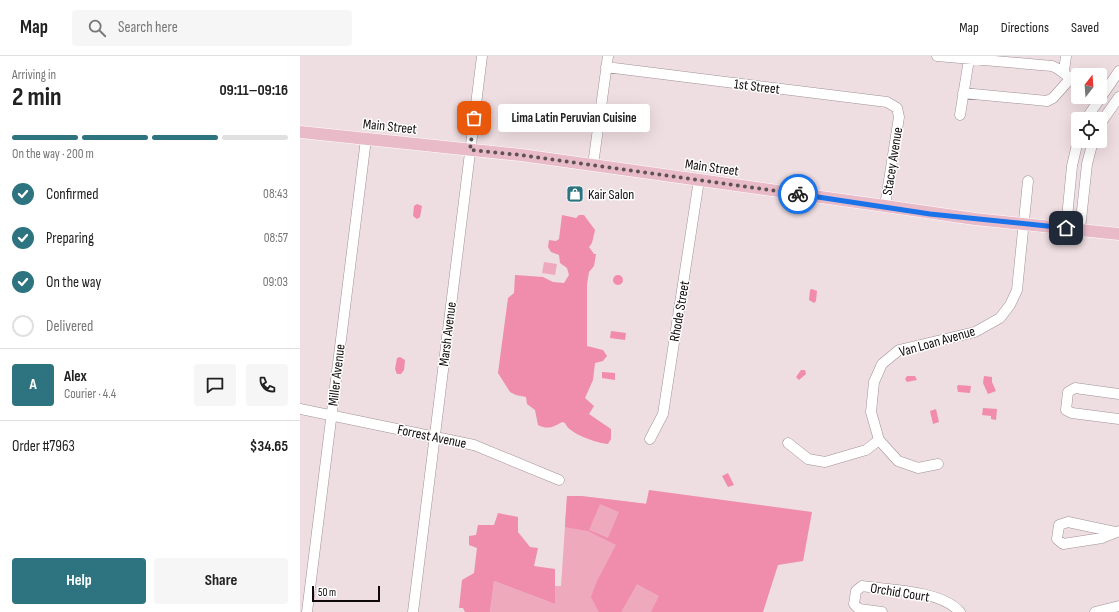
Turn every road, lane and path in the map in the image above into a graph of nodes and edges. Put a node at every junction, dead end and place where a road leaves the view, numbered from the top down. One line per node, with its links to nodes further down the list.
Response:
1 (482, 56): 21 (street, Marsh Avenue)
2 (608, 56): 6 (street)
3 (937, 56): 5 (street)
4 (1066, 56): 8 (street)
5 (969, 59): 8 (street); 10 (street)
6 (606, 67): 16 (street, 1st Street); 22 (street)
7 (1119, 71): 9 (street)
8 (1070, 78): 10 (street)
9 (1107, 86)
10 (963, 94): 15 (street)
11 (1119, 97): 13 (street)
12 (1106, 104): 13 (street)
13 (1111, 108): 14 (street)
14 (1107, 114)
15 (960, 115)
16 (899, 116): 25 (street, Stacey Avenue)
17 (300, 132): 18 (main road, Main Street)
18 (366, 139): 21 (main road, Main Street); 32 (street, Miller Avenue)
19 (1076, 148): 27 (street)
20 (1091, 148): 28 (street)
21 (470, 150): 22 (main road, Main Street); 34 (street, Marsh Avenue)
22 (593, 165): 23 (main road, Main Street)
23 (699, 180): 25 (main road, Main Street); 35 (street, Rhode Street)
24 (1028, 181): 26 (street, Van Loan Avenue)
25 (885, 206): 26 (main road, Main Street)
26 (1024, 224): 27 (main road, Main Street); 36 (street, Van Loan Avenue)
27 (1066, 228): 28 (main road, Main Street)
28 (1080, 229): 29 (main road, Main Street)
29 (1119, 234)
30 (1119, 394): 33 (street)
31 (300, 409): 32 (street, Forrest Avenue)
32 (331, 415): 34 (street, Forrest Avenue); 42 (street, Miller Avenue)
33 (1119, 419)
34 (434, 437): 39 (street, Forrest Avenue); 43 (street, Marsh Avenue)
35 (650, 439)
36 (879, 440): 37 (street); 38 (street, Van Loan Avenue)
37 (788, 443)
38 (938, 464)
39 (559, 480)
40 (1117, 532): 40 (street)
41 (1119, 606): 46 (street)
42 (307, 612)
43 (413, 612)
44 (882, 612): 45 (street, Orchid Court)
45 (960, 612)
46 (1095, 612)

